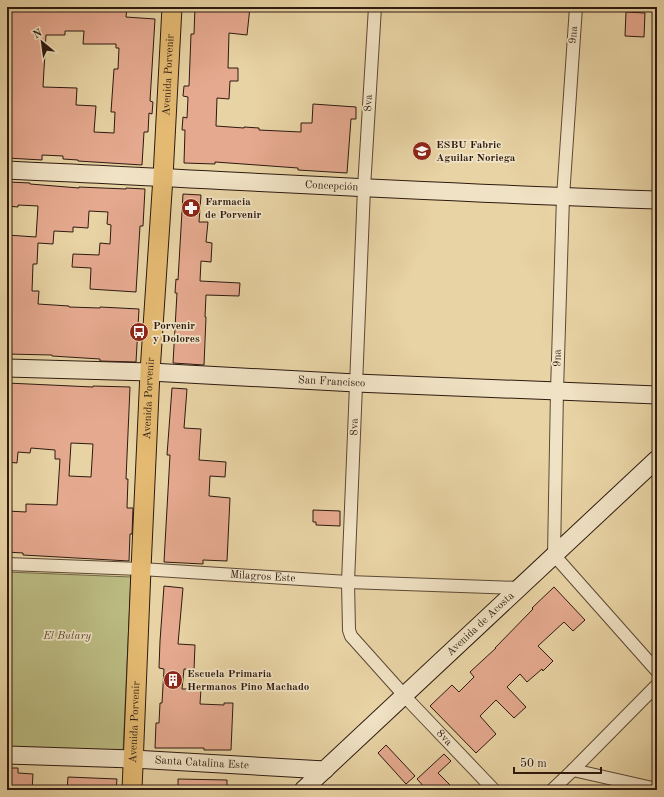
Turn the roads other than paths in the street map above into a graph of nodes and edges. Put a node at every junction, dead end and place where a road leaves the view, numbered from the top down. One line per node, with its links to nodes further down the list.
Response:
1 (172, 7): 5 (main road, Avenida Porvenir)
2 (375, 7): 6 (street, 8va)
3 (576, 7): 7 (street, 9na)
4 (7, 170): 5 (street, Concepción)
5 (162, 177): 6 (street, Concepción); 10 (main road, Avenida Porvenir)
6 (364, 188): 7 (street, Concepción); 11 (street, 8va)
7 (563, 197): 8 (street, Concepción); 12 (street, 9na)
8 (657, 200)
9 (7, 368): 10 (street, San Francisco)
10 (150, 372): 11 (street, San Francisco); 17 (main road, Avenida Porvenir)
11 (356, 383): 12 (street, San Francisco); 18 (street, 8va)
12 (557, 390): 13 (street, San Francisco); 15 (street, 9na)
13 (657, 395)
14 (657, 459): 15 (street, Avenida de Acosta)
15 (554, 555): 19 (street, Avenida de Acosta); 20 (street)
16 (7, 564): 17 (street, Milagros Este)
17 (141, 569): 18 (street, Milagros Este); 24 (main road, Avenida Porvenir)
18 (348, 582): 19 (street, Milagros Este); 22 (street, 8va)
19 (519, 588): 22 (street, Avenida de Acosta)
20 (657, 671)
21 (657, 685): 26 (street)
22 (404, 696): 25 (street, Avenida de Acosta); 30 (street, 8va)
23 (7, 755): 24 (street, Santa Catalina Este)
24 (133, 759): 25 (street, Santa Catalina Este); 28 (main road, Avenida Porvenir)
25 (325, 770): 29 (street, Avenida de Acosta)
26 (573, 770): 27 (street); 31 (street)
27 (657, 789)
28 (132, 790)
29 (304, 790)
30 (494, 790)
31 (552, 790)

